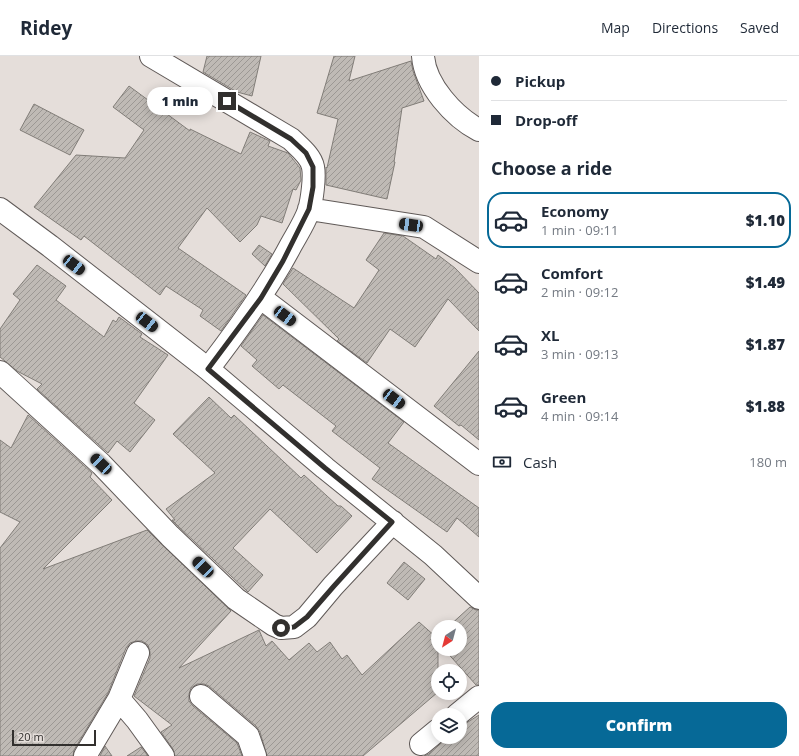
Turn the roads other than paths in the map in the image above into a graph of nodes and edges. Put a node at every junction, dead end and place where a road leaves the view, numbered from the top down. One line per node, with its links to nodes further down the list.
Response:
1 (151, 56): 5 (street)
2 (423, 56): 3 (street)
3 (479, 130)
4 (0, 209): 8 (street)
5 (309, 209): 6 (street); 7 (street)
6 (479, 262)
7 (261, 298): 8 (street); 10 (street)
8 (208, 369): 11 (street)
9 (0, 372): 11 (street)
10 (479, 464)
11 (392, 522): 12 (street)
12 (479, 598)
13 (138, 653): 16 (street)
14 (201, 696): 22 (street)
15 (479, 697): 17 (street)
16 (119, 699): 20 (street); 21 (street)
17 (466, 708)
18 (431, 736): 19 (street)
19 (421, 744)
20 (85, 756)
21 (162, 756)
22 (255, 756)

